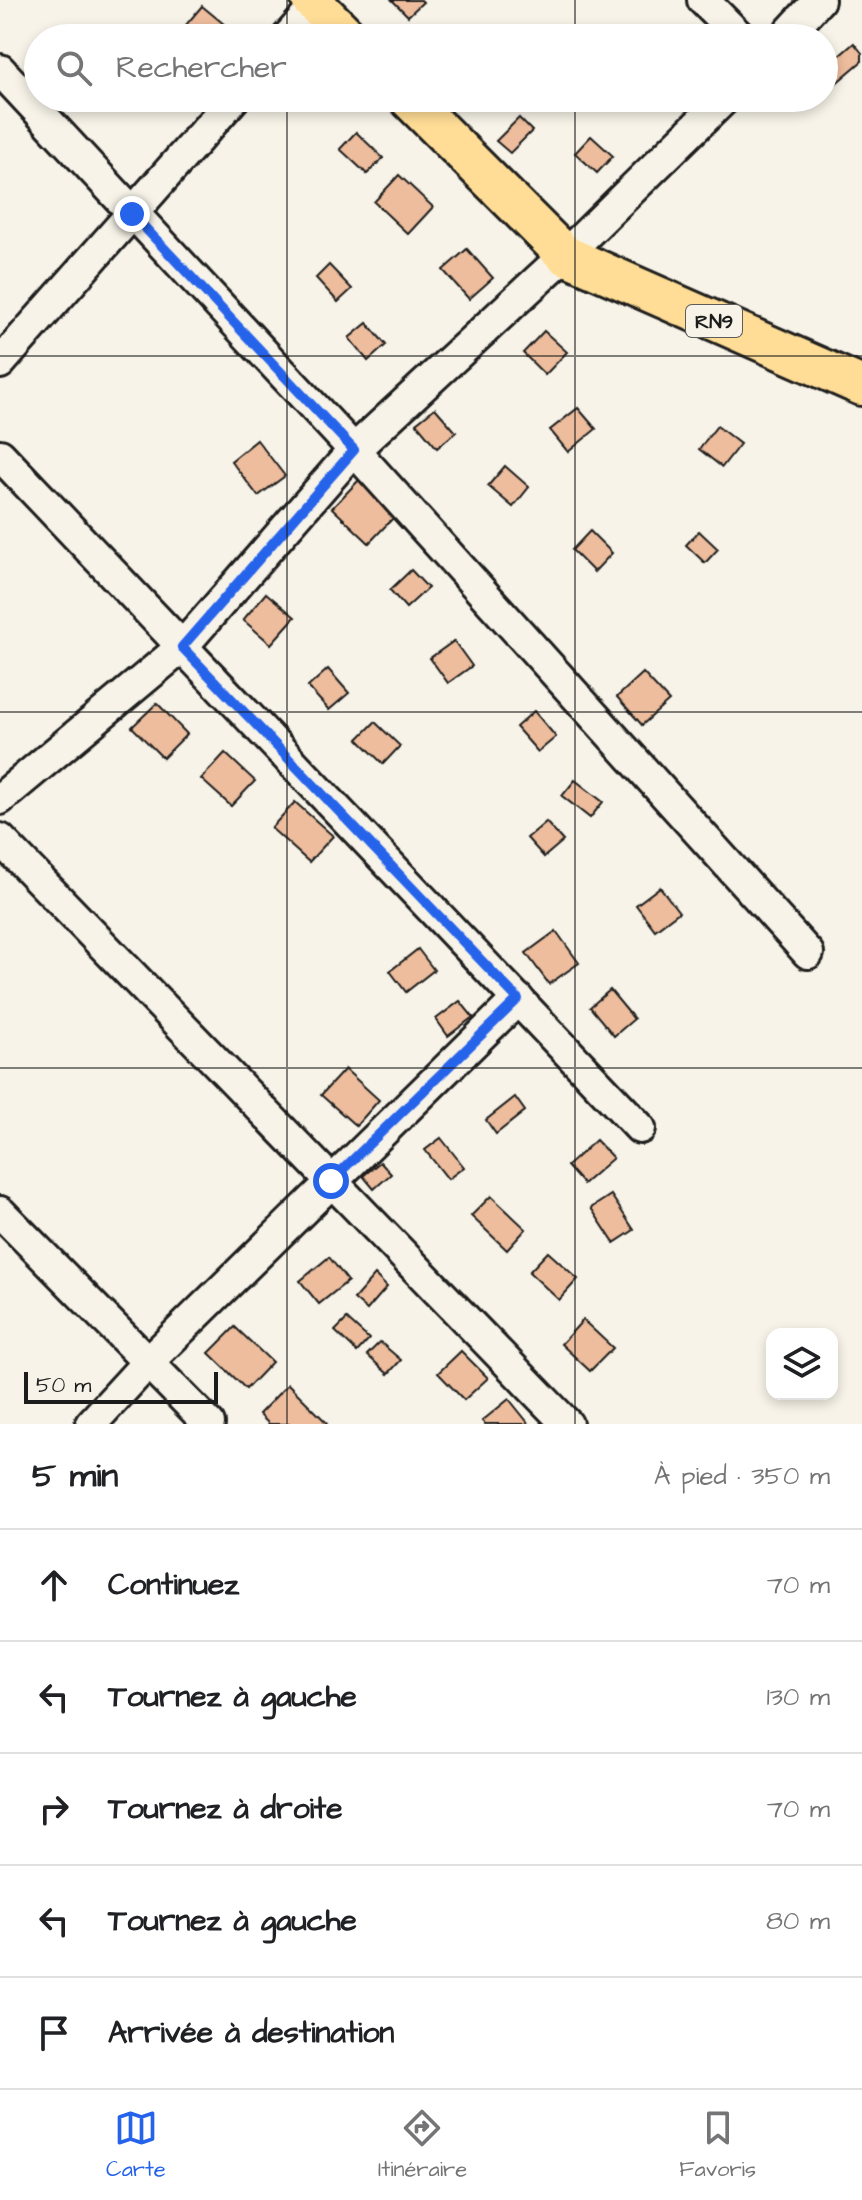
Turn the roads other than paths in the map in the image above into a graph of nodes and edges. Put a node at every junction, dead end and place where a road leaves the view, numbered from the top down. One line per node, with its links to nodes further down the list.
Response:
1 (703, 0): 6 (street)
2 (819, 0): 7 (street)
3 (316, 2): 4 (street); 5 (main road)
4 (298, 24)
5 (336, 24)
6 (727, 24)
7 (797, 24)
8 (0, 70): 9 (street)
9 (24, 96)
10 (38, 112): 14 (street)
11 (222, 112): 14 (street)
12 (422, 112): 15 (main road, RN9)
13 (711, 112): 15 (street)
14 (132, 214): 16 (street); 18 (street)
15 (565, 255): 17 (main road, RN9); 18 (street)
16 (0, 363)
17 (862, 386)
18 (354, 450): 20 (street); 23 (street)
19 (0, 455): 20 (street)
20 (182, 647): 21 (street); 24 (street)
21 (0, 799)
22 (1, 842): 26 (street)
23 (808, 953)
24 (518, 999): 25 (street); 26 (street)
25 (640, 1128)
26 (331, 1181): 28 (street); 31 (street)
27 (0, 1212): 28 (street)
28 (147, 1363): 29 (street); 30 (street)
29 (91, 1424)
30 (209, 1424)
31 (567, 1424)

